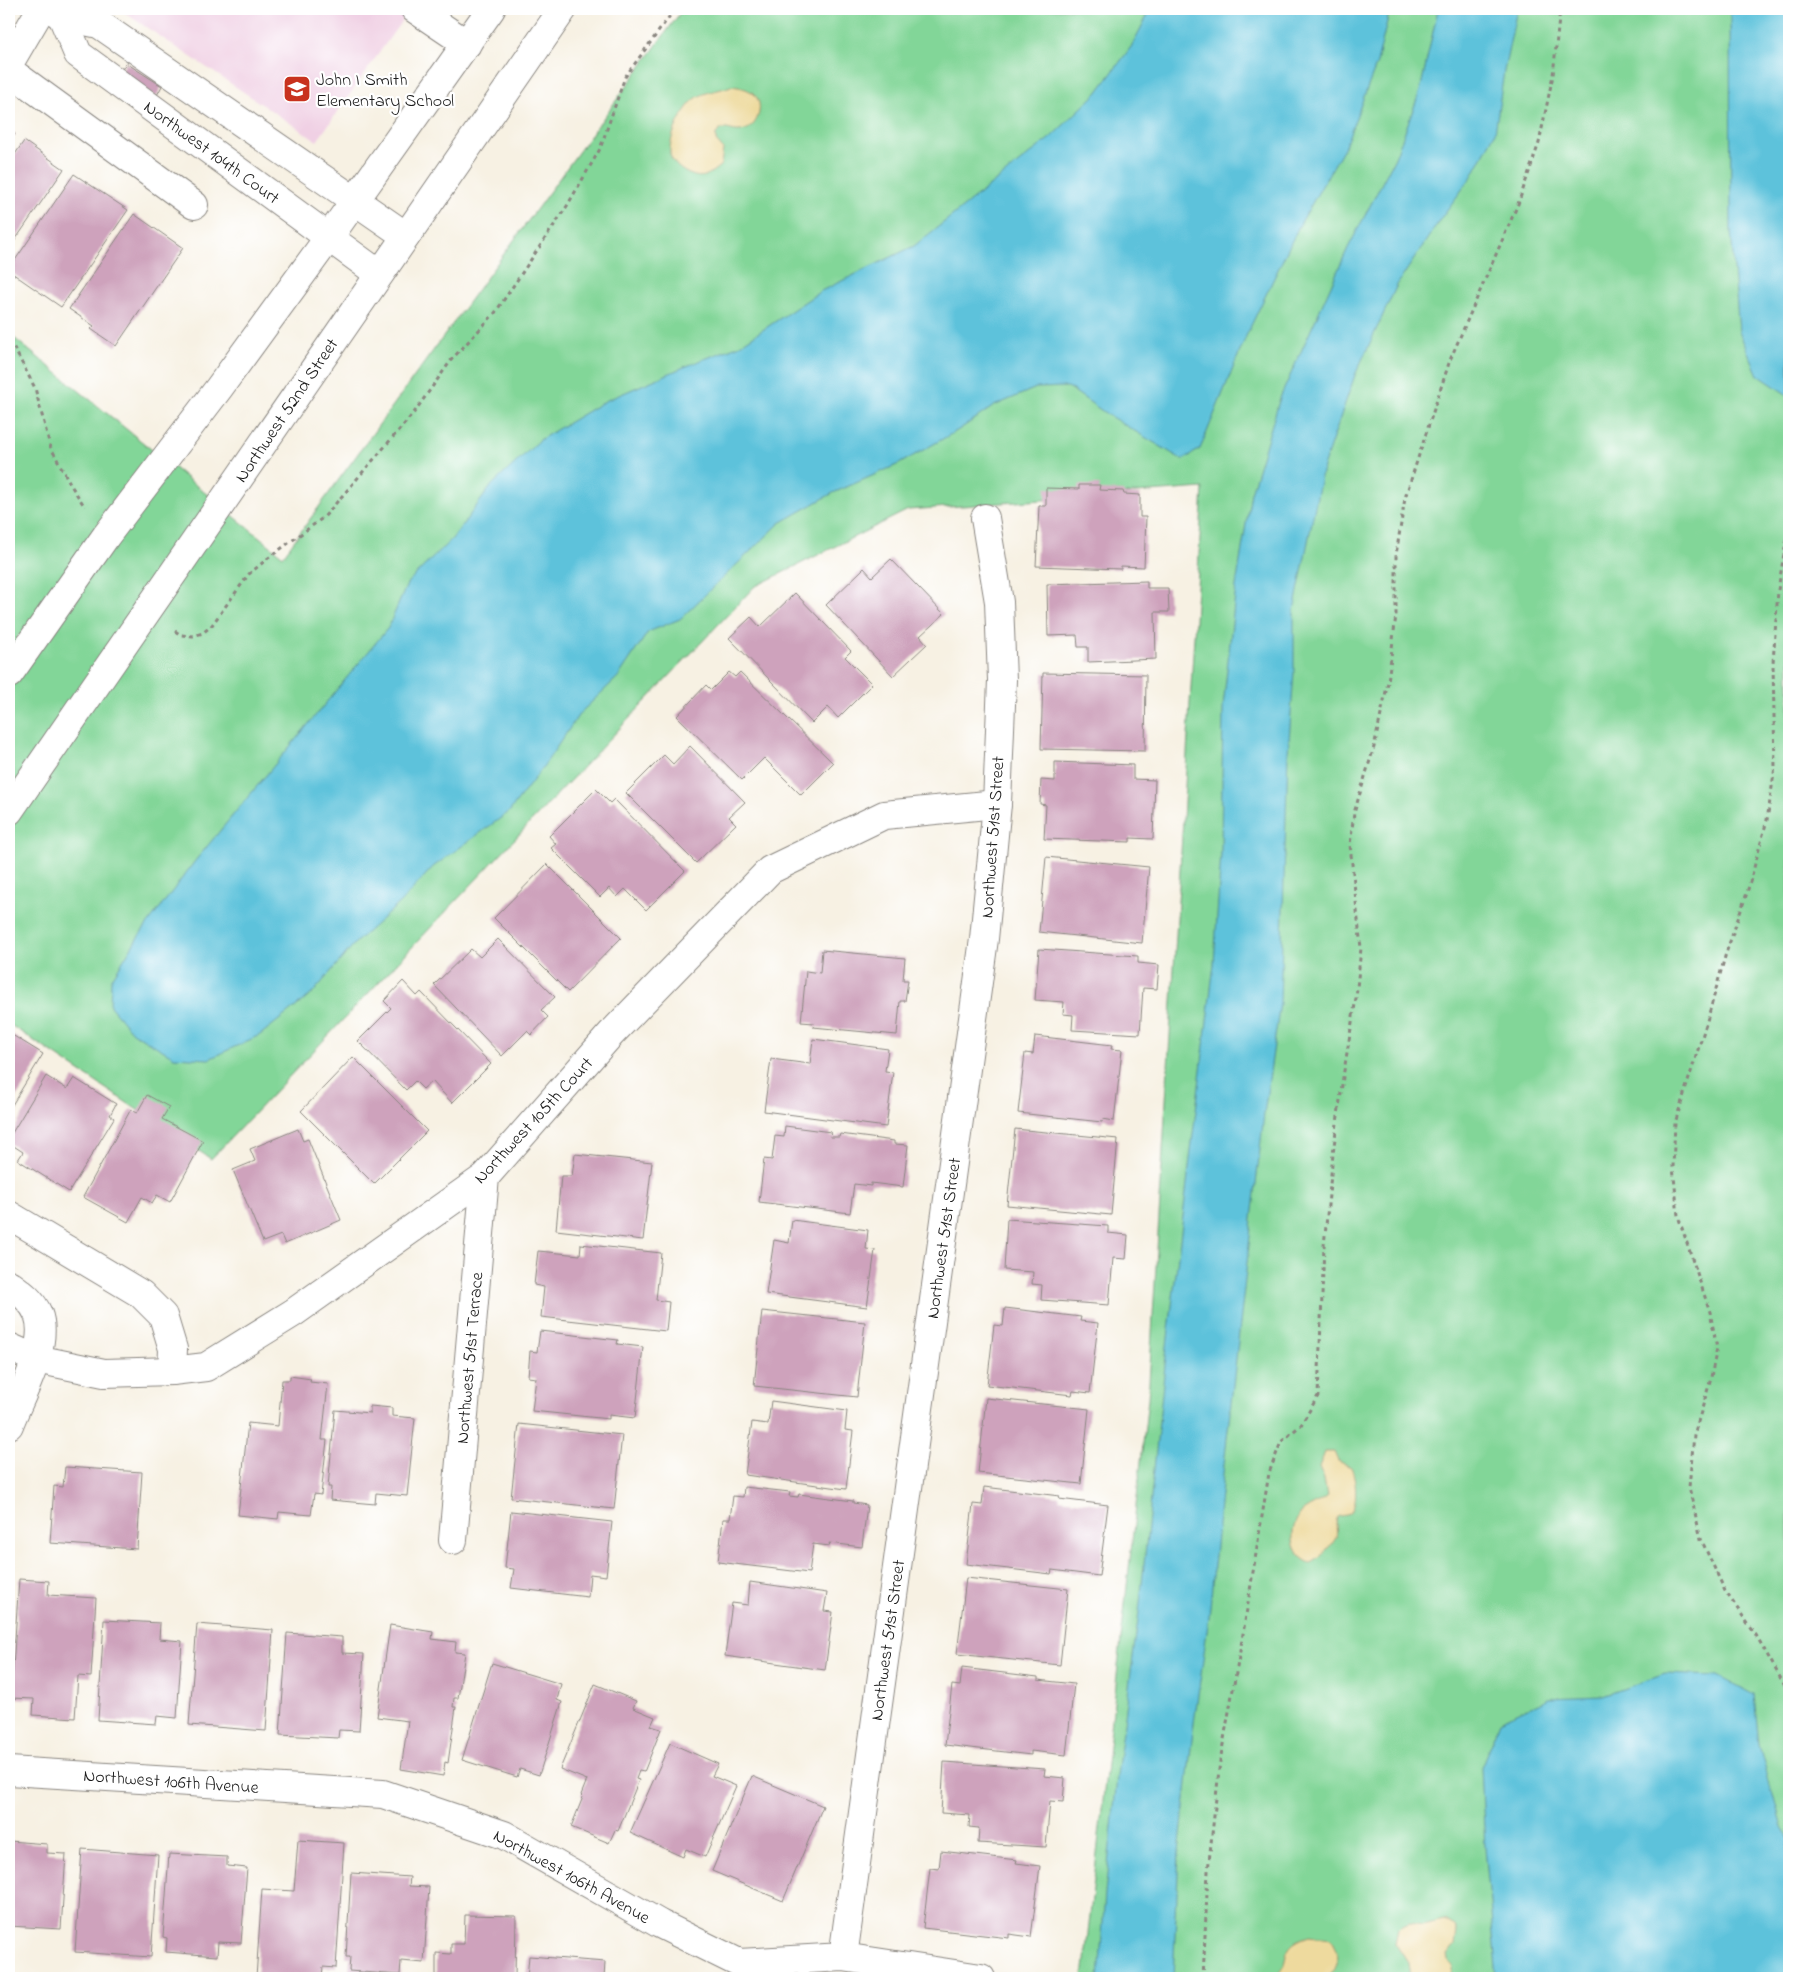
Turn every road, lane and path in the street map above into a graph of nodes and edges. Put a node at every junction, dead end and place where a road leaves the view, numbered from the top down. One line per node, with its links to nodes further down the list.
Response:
1 (415, 9): 7 (street)
2 (492, 9): 7 (street)
3 (563, 9): 10 (street, Northwest 52nd Street)
4 (675, 9): 15 (path)
5 (1560, 9): 31 (path)
6 (51, 11): 8 (street); 9 (street); 11 (street, Northwest 104th Court)
7 (467, 44): 8 (street)
8 (355, 201): 10 (street); 11 (street)
9 (194, 205)
10 (406, 236): 12 (street, Northwest 52nd Street)
11 (329, 237): 12 (street, Northwest 104th Court); 16 (street)
12 (379, 274): 18 (street, Northwest 52nd Street)
13 (986, 518): 17 (street, Northwest 51st Street)
14 (1789, 522): 27 (path)
15 (193, 636)
16 (9, 674)
17 (997, 804): 19 (street, Northwest 105th Court); 29 (street, Northwest 51st Street)
18 (9, 811)
19 (485, 1177): 24 (street, Northwest 105th Court); 26 (street, Northwest 51st Terrace)
20 (9, 1215): 24 (street)
21 (9, 1284): 23 (street)
22 (9, 1347): 23 (street, Northwest 105th Court)
23 (36, 1359): 24 (street, Northwest 105th Court); 25 (street)
24 (172, 1371)
25 (9, 1425)
26 (453, 1540)
27 (1789, 1693)
28 (9, 1771): 29 (street, Northwest 106th Avenue)
29 (843, 1957): 30 (street, Northwest 106th Avenue)
30 (981, 1978)
31 (1203, 1978)

